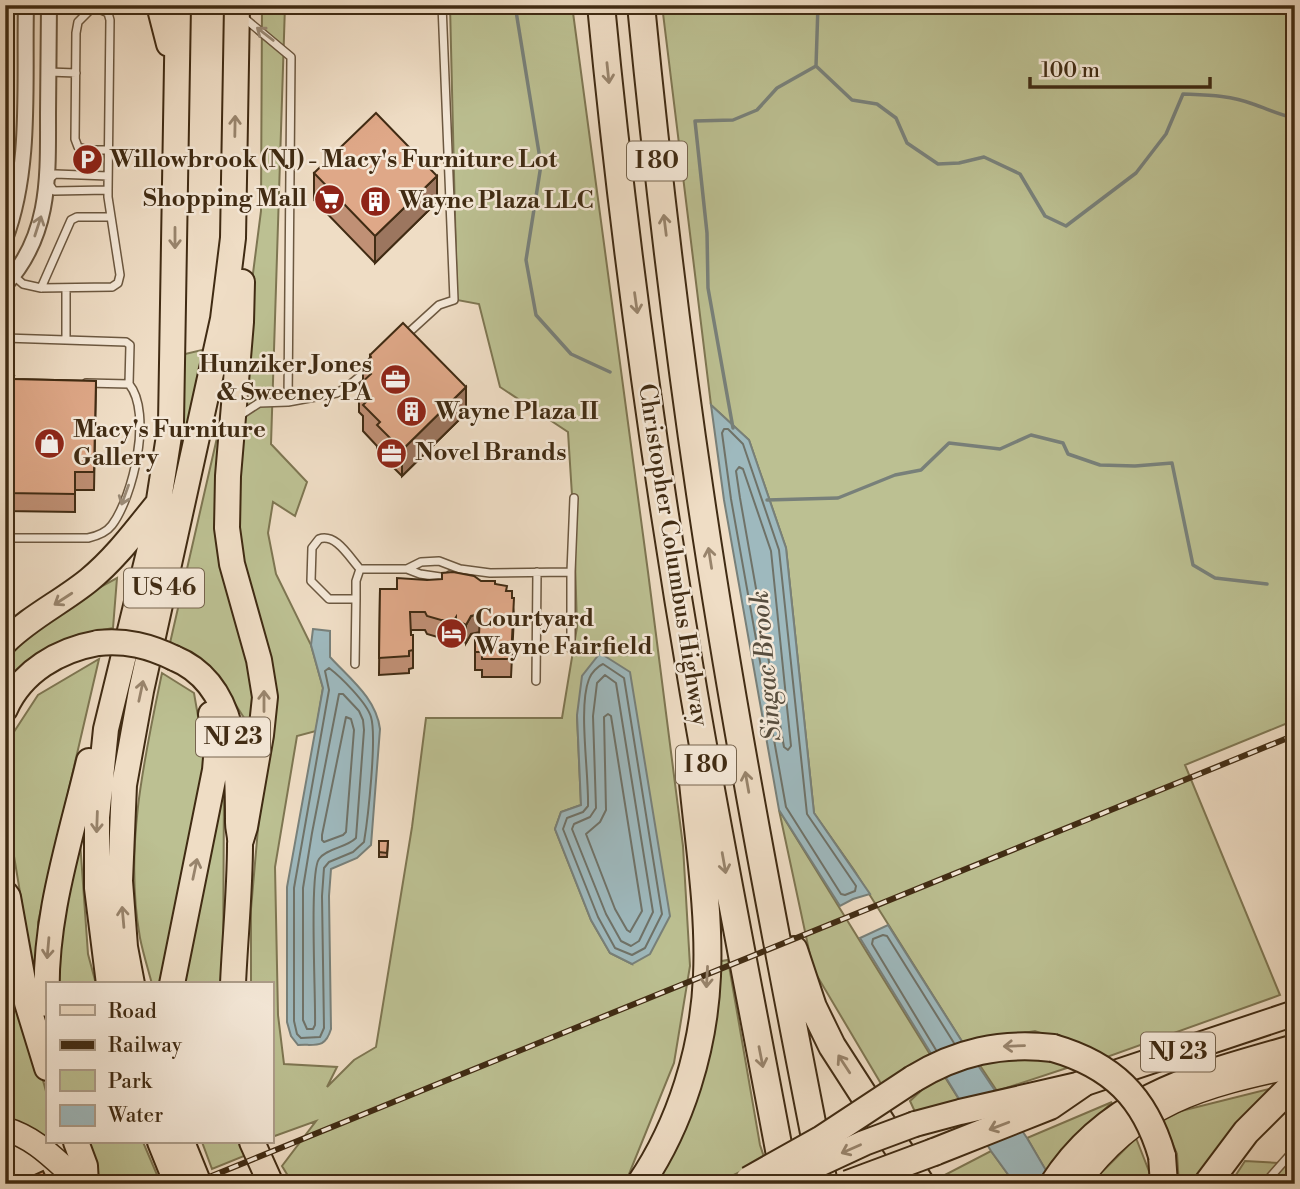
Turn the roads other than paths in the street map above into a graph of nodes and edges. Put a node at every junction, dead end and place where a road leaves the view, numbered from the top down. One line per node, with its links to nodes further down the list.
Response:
1 (26, 5): 18 (street)
2 (48, 5): 9 (street)
3 (159, 5): 10 (highway)
4 (178, 5): 10 (highway, US 46)
5 (442, 5): 24 (lane)
6 (601, 5): 38 (highway, Christopher Columbus Highway / I 80, one-way to 38)
7 (641, 5): 48 (highway, Christopher Columbus Highway / I 80, one-way to 7)
8 (237, 9): 16 (highway, US 46, one-way to 8); 28 (lane, one-way to 8)
9 (48, 72): 11 (lane); 14 (street)
10 (176, 72): 31 (highway, US 46, one-way to 31)
11 (76, 73): 12 (lane); 12 (lane)
12 (109, 150): 13 (lane)
13 (108, 176): 14 (lane); 15 (lane)
14 (47, 181): 15 (lane); 19 (street, one-way to 14)
15 (108, 190): 17 (lane)
16 (235, 194): 29 (highway); 52 (highway, US 46, one-way to 16)
17 (111, 217): 20 (lane); 21 (lane)
18 (5, 239)
19 (9, 281): 20 (lane)
20 (41, 288): 21 (lane)
21 (66, 288): 23 (lane)
22 (5, 338): 23 (lane)
23 (66, 340): 27 (lane)
24 (401, 340)
25 (375, 363): 28 (lane)
26 (74, 383): 27 (lane)
27 (129, 384): 32 (lane, one-way to 32)
28 (288, 402): 29 (lane)
29 (233, 421): 47 (highway, one-way to 29)
30 (573, 498): 37 (lane)
31 (160, 502): 40 (highway, one-way to 40); 46 (highway, US 46)
32 (5, 538)
33 (360, 569): 34 (lane); 39 (lane); 39 (lane)
34 (407, 569): 35 (lane); 35 (lane)
35 (460, 569): 36 (lane)
36 (537, 572): 37 (lane); 44 (lane)
37 (571, 572): 41 (lane)
38 (675, 578): 77 (highway, one-way to 77); 79 (highway, Christopher Columbus Highway / I 80, one-way to 79)
39 (356, 599): 43 (lane)
40 (5, 642)
41 (571, 649)
42 (174, 657): 45 (highway, NJ 23, bridge); 47 (highway, NJ 23); 53 (highway, one-way to 42)
43 (355, 664)
44 (536, 681)
45 (5, 709)
46 (106, 729): 50 (highway, one-way to 50); 51 (highway, US 46, one-way to 51)
47 (241, 840): 54 (highway, NJ 23)
48 (759, 849): 80 (highway, Christopher Columbus Highway / I 80); 83 (highway, one-way to 48)
49 (5, 893): 58 (highway)
50 (47, 982)
51 (109, 982)
52 (132, 982)
53 (172, 982)
54 (233, 982)
55 (1288, 1015): 62 (highway, NJ 23)
56 (1295, 1047): 60 (highway, NJ 23)
57 (1295, 1057): 60 (highway)
58 (46, 1065)
59 (1295, 1066): 72 (main road)
60 (1206, 1073): 72 (highway, NJ 23)
61 (1295, 1083): 85 (highway)
62 (1082, 1084): 63 (highway)
63 (1021, 1107): 70 (highway, one-way to 70); 78 (highway, one-way to 78, bridge)
64 (5, 1129): 73 (main road)
65 (77, 1144): 73 (highway)
66 (161, 1144): 74 (highway)
67 (183, 1144): 75 (highway)
68 (253, 1144): 76 (highway)
69 (1295, 1149): 86 (lane)
70 (934, 1152): 81 (highway, bridge); 82 (highway, bridge)
71 (746, 1182): 84 (highway, one-way to 71, bridge)
72 (1061, 1182)
73 (85, 1184)
74 (177, 1184)
75 (199, 1184)
76 (271, 1184)
77 (640, 1184)
78 (776, 1184)
79 (786, 1184)
80 (824, 1184)
81 (848, 1184)
82 (868, 1184)
83 (921, 1184)
84 (1164, 1184)
85 (1208, 1184)
86 (1264, 1184)

